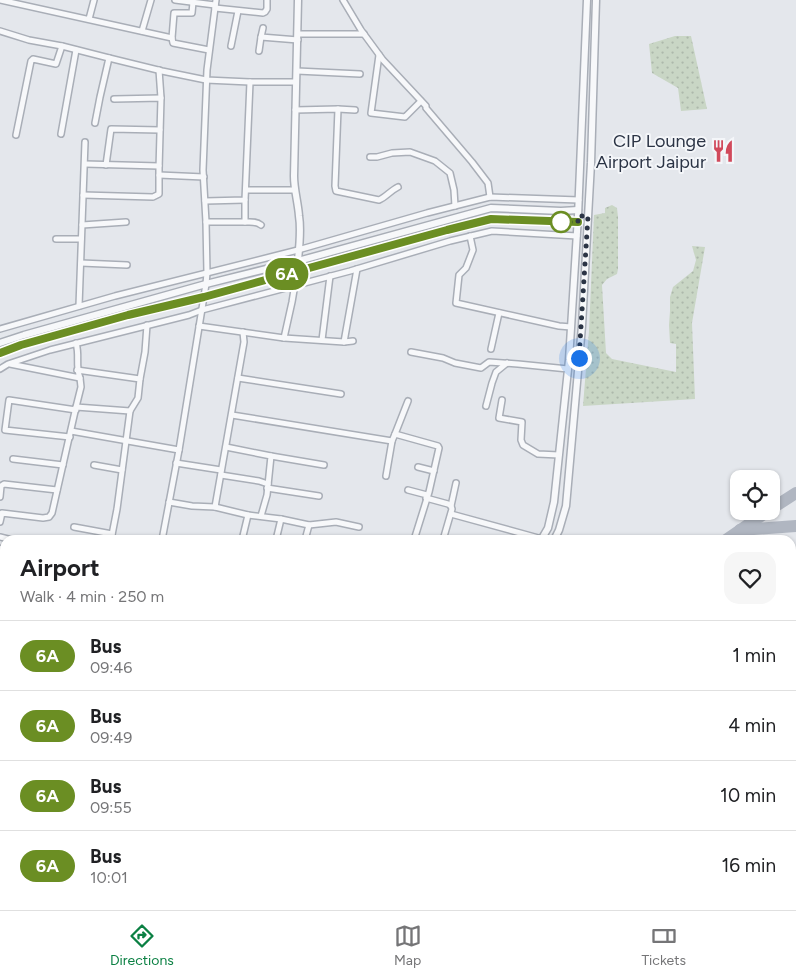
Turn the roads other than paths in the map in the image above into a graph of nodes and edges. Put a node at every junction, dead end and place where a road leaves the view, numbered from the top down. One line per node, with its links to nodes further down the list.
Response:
1 (0, 0): 14 (street)
2 (94, 0): 14 (street)
3 (151, 0): 16 (street)
4 (175, 0): 5 (street)
5 (185, 0): 11 (street)
6 (267, 0): 13 (street)
7 (298, 0): 20 (street)
8 (343, 0): 18 (street)
9 (587, 0): 58 (street)
10 (596, 0): 62 (street)
11 (193, 2): 12 (street); 21 (street)
12 (215, 4): 13 (street); 25 (street)
13 (238, 10): 23 (street)
14 (89, 19): 16 (street)
15 (263, 28): 19 (street)
16 (142, 31): 21 (street)
17 (0, 32): 22 (street)
18 (364, 34): 20 (street); 27 (street)
19 (261, 37): 20 (street); 26 (street)
20 (298, 37): 30 (street)
21 (172, 38): 25 (street)
22 (62, 46): 24 (street); 44 (street)
23 (231, 46)
24 (76, 50): 28 (street); 43 (street)
25 (209, 50): 32 (street)
26 (259, 51)
27 (379, 55): 37 (street); 37 (street)
28 (109, 58): 29 (street); 41 (street)
29 (159, 70): 32 (street); 35 (street)
30 (297, 71): 31 (street); 34 (street)
31 (360, 74)
32 (206, 80): 33 (street); 51 (street)
33 (250, 82): 34 (street); 53 (street)
34 (296, 82): 39 (street)
35 (162, 98): 36 (street); 42 (street)
36 (114, 99)
37 (421, 101): 56 (street)
38 (338, 109): 39 (street); 40 (street); 52 (street)
39 (295, 110): 54 (street)
40 (355, 110)
41 (95, 123)
42 (160, 130): 48 (street); 49 (street)
43 (61, 134)
44 (16, 135)
45 (85, 142): 47 (street)
46 (370, 157): 60 (street)
47 (85, 164): 48 (street); 55 (street)
48 (106, 165): 49 (street)
49 (159, 166): 50 (street)
50 (159, 175): 51 (street); 55 (street)
51 (204, 177): 59 (street)
52 (398, 187)
53 (246, 190): 54 (street); 57 (street)
54 (294, 190): 72 (street)
55 (83, 195): 66 (street)
56 (490, 197): 58 (street); 60 (street)
57 (245, 200): 59 (street); 65 (street)
58 (579, 200): 61 (street)
59 (205, 201): 64 (street)
60 (455, 206): 72 (street)
61 (578, 216): 62 (street); 69 (street); 73 (street); 77 (street)
62 (588, 216): 105 (street)
63 (126, 222): 66 (street)
64 (206, 222): 65 (street); 78 (street)
65 (245, 222): 67 (street)
66 (82, 225): 71 (street)
67 (261, 225)
68 (470, 236): 69 (street); 76 (street); 85 (street)
69 (577, 236): 88 (street)
70 (56, 239): 71 (street)
71 (82, 239): 74 (street)
72 (298, 250): 73 (street); 78 (street)
73 (298, 261): 77 (street); 80 (street)
74 (81, 264): 75 (street); 83 (street)
75 (127, 265)
76 (357, 269): 79 (street); 94 (street)
77 (297, 272): 81 (street); 82 (street)
78 (207, 273): 80 (street); 83 (street)
79 (330, 276): 81 (street); 92 (street)
80 (206, 284): 82 (street); 95 (street)
81 (294, 286): 84 (street); 91 (street)
82 (204, 297): 84 (street); 99 (street)
83 (79, 306): 89 (street)
84 (202, 310): 86 (street); 87 (street)
85 (499, 313): 88 (street); 97 (street)
86 (147, 325): 96 (street); 108 (street)
87 (199, 326): 90 (street); 121 (street)
88 (572, 327): 104 (street)
89 (0, 329)
90 (243, 332): 91 (street); 107 (street)
91 (284, 338): 92 (street)
92 (322, 340): 94 (street)
93 (353, 341): 94 (street)
94 (344, 342)
95 (0, 343)
96 (76, 343): 101 (street); 103 (street)
97 (491, 348)
98 (411, 352): 100 (street)
99 (0, 353)
100 (506, 363): 104 (street); 112 (street)
101 (8, 364): 102 (street); 106 (street)
102 (0, 369)
103 (77, 370): 106 (street); 108 (street)
104 (568, 371): 105 (street); 122 (street)
105 (578, 374): 123 (street)
106 (80, 378): 113 (street)
107 (238, 378): 109 (street); 115 (street)
108 (140, 379): 114 (street)
109 (341, 394)
110 (502, 400): 122 (street)
111 (408, 402): 117 (street)
112 (486, 406)
113 (76, 409): 114 (street); 116 (street); 116 (street)
114 (130, 411): 118 (street)
115 (232, 415): 119 (street); 120 (street)
116 (70, 434): 118 (street); 128 (street)
117 (395, 434): 119 (street); 132 (street)
118 (127, 441): 121 (street); 131 (street)
119 (392, 441): 134 (street)
120 (226, 447): 124 (street); 133 (street)
121 (179, 450): 126 (street)
122 (559, 454): 123 (street); 163 (street)
123 (570, 455): 164 (street)
124 (272, 456): 129 (street); 136 (street)
125 (13, 459): 128 (street)
126 (176, 463): 133 (street); 142 (street)
127 (94, 464): 131 (street)
128 (63, 465): 137 (street)
129 (324, 465)
130 (418, 467): 132 (street)
131 (122, 470): 155 (street)
132 (434, 471): 141 (street)
133 (221, 473): 136 (street); 144 (street)
134 (386, 476)
135 (456, 483): 143 (street)
136 (268, 486): 139 (street); 148 (street)
137 (57, 490): 140 (street); 145 (street)
138 (408, 490): 141 (street)
139 (319, 496)
140 (0, 497)
141 (427, 497): 143 (street); 160 (street)
142 (169, 502): 144 (street); 156 (street)
143 (450, 506): 146 (street)
144 (215, 507): 147 (street)
145 (1, 510): 150 (street)
146 (450, 514): 161 (street); 162 (street)
147 (248, 515): 148 (street); 157 (street)
148 (261, 516): 149 (street)
149 (281, 519): 151 (street); 158 (street)
150 (0, 522)
151 (309, 524): 153 (street); 159 (street)
152 (74, 527): 154 (street)
153 (359, 527)
154 (104, 535)
155 (111, 535)
156 (163, 535)
157 (243, 535)
158 (277, 535)
159 (306, 535)
160 (416, 535)
161 (444, 535)
162 (525, 535)
163 (544, 535)
164 (556, 535)

